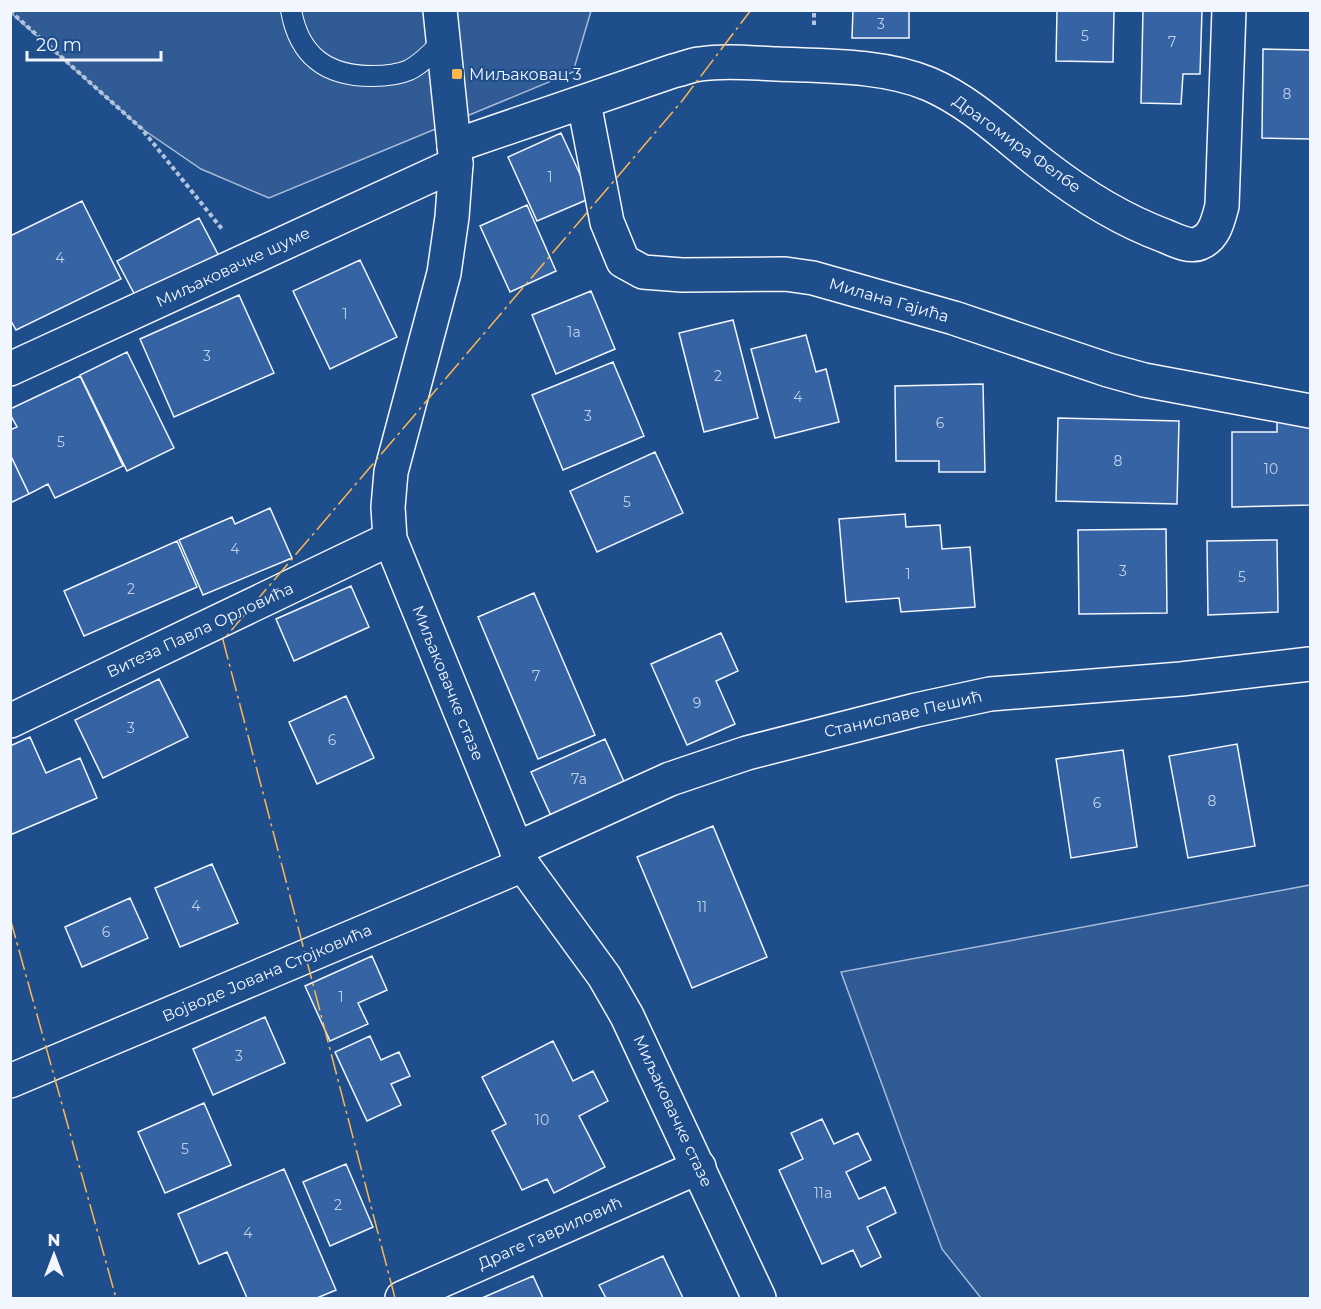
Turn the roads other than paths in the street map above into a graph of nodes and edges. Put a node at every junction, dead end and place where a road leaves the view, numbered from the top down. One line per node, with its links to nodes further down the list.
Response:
1 (291, 10): 3 (lane)
2 (1229, 10): 4 (street, Драгомира Фелбе)
3 (442, 25): 5 (street, Миљаковачке стазе)
4 (584, 103): 5 (street, Драгомира Фелбе); 7 (street, Милана Гајића)
5 (455, 155): 6 (street, Миљаковачке шуме); 8 (street, Миљаковачке стазе)
6 (10, 369)
7 (1311, 411)
8 (390, 539): 10 (street, Витеза Павла Орловића); 11 (street, Миљаковачке стазе)
9 (1311, 664): 11 (street, Станиславе Пешић)
10 (10, 721)
11 (520, 857): 12 (street, Војводе Јована Стојковића); 13 (street, Миљаковачке стазе)
12 (10, 1081)
13 (699, 1167): 14 (street, Драге Гавриловић); 15 (street, Миљаковачке стазе)
14 (402, 1299)
15 (759, 1299)

